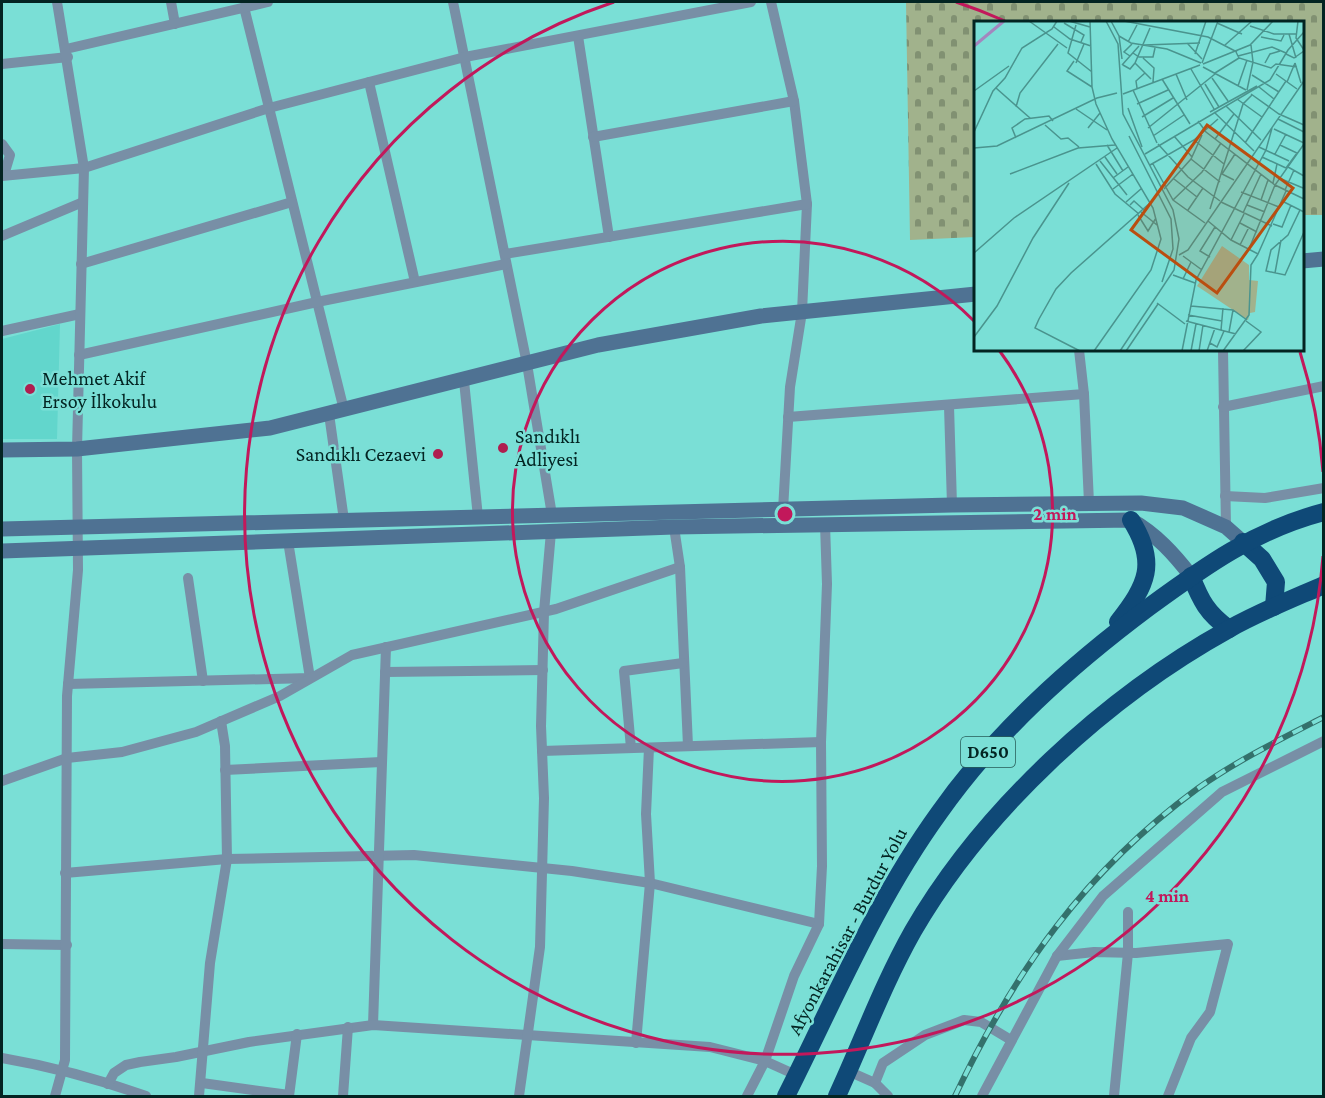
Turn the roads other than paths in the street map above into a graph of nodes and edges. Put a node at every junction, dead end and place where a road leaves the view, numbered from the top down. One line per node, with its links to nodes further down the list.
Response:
1 (57, 2): 10 (street)
2 (171, 2): 8 (street)
3 (268, 2): 7 (street)
4 (453, 2): 11 (street)
5 (751, 2): 9 (street)
6 (771, 2): 14 (street)
7 (244, 7): 8 (street); 15 (street)
8 (175, 24): 10 (street)
9 (578, 36): 11 (street); 16 (street)
10 (67, 53): 12 (street); 18 (street)
11 (465, 57): 13 (street); 25 (street)
12 (2, 64)
13 (369, 82): 15 (street); 29 (street)
14 (794, 101): 16 (street); 22 (street)
15 (269, 108): 18 (street); 21 (street)
16 (593, 137): 24 (street)
17 (2, 144): 19 (street)
18 (84, 168): 19 (street); 20 (street)
19 (3, 176)
20 (83, 202): 23 (street); 28 (street)
21 (292, 202): 28 (street); 31 (street)
22 (807, 204): 24 (street); 32 (street)
23 (2, 236)
24 (609, 237): 25 (street)
25 (506, 259): 29 (street); 38 (street)
26 (1323, 260): 27 (main road)
27 (1304, 261)
28 (81, 264): 33 (street)
29 (415, 282): 31 (street)
30 (974, 294): 32 (main road)
31 (317, 302): 37 (street); 44 (street)
32 (802, 312): 38 (main road); 45 (street)
33 (80, 314): 34 (street); 37 (street)
34 (2, 331)
35 (1079, 351): 41 (street)
36 (1223, 351): 43 (street)
37 (79, 355): 46 (street)
38 (527, 364): 39 (main road); 54 (street)
39 (464, 381): 44 (main road); 55 (street)
40 (1323, 386): 43 (street)
41 (1084, 394): 42 (street); 50 (street)
42 (949, 406): 45 (street); 51 (street)
43 (1223, 407): 49 (street)
44 (337, 412): 46 (main road); 56 (street)
45 (789, 417): 52 (street)
46 (77, 449): 47 (main road); 59 (street)
47 (2, 450)
48 (1323, 488): 49 (street)
49 (1225, 496): 61 (street)
50 (1089, 503): 51 (main road); 61 (main road)
51 (952, 504): 52 (main road)
52 (783, 510): 54 (main road)
53 (1323, 512): 65 (highway, Afyonkarahisar - Burdur Yolu / D650)
54 (552, 515): 55 (main road)
55 (478, 517): 56 (main road)
56 (344, 520): 59 (main road)
57 (1131, 520): 58 (main road); 69 (main road); 75 (highway)
58 (825, 524): 60 (main road); 85 (street)
59 (76, 527): 62 (main road); 66 (street)
60 (674, 527): 63 (main road); 68 (street)
61 (1226, 527): 65 (main road)
62 (2, 529)
63 (551, 532): 64 (main road); 73 (street)
64 (288, 541): 66 (main road); 80 (street)
65 (1243, 542): 69 (highway, Afyonkarahisar - Burdur Yolu / D650); 72 (highway)
66 (77, 548): 67 (main road); 82 (street)
67 (2, 550)
68 (680, 567): 73 (street); 77 (street)
69 (1191, 576): 74 (highway); 75 (highway, Afyonkarahisar - Burdur Yolu / D650)
70 (188, 578): 81 (street)
71 (1323, 585): 72 (highway, D650)
72 (1274, 607): 74 (highway, D650)
73 (544, 612): 76 (street); 78 (street)
74 (1229, 629): 114 (highway, D650)
75 (1103, 642): 116 (highway, Afyonkarahisar - Burdur Yolu / D650)
76 (386, 647): 79 (street); 80 (street)
77 (683, 663): 86 (street); 87 (street)
78 (543, 670): 79 (street); 89 (street)
79 (385, 672): 91 (street)
80 (310, 678): 81 (street); 83 (street)
81 (203, 681): 82 (street)
82 (68, 684): 90 (street)
83 (221, 721): 90 (street); 92 (street)
84 (1323, 741): 104 (street)
85 (820, 742): 86 (street); 100 (street)
86 (688, 746): 88 (street)
87 (631, 748): 88 (street); 89 (street)
88 (649, 748): 98 (street)
89 (542, 752): 96 (street)
90 (68, 758): 93 (street); 97 (street)
91 (381, 762): 92 (street); 94 (street)
92 (225, 770): 95 (street)
93 (2, 781)
94 (377, 856): 95 (street); 96 (street); 105 (street)
95 (227, 859): 97 (street); 111 (street)
96 (542, 867): 98 (street); 107 (street)
97 (65, 873): 102 (street)
98 (650, 883): 100 (street); 110 (street)
99 (1128, 912): 103 (street)
100 (819, 924): 113 (street)
101 (2, 944): 102 (street)
102 (67, 945): 115 (street)
103 (1128, 953): 104 (street); 131 (street); 132 (street)
104 (1058, 956): 109 (street)
105 (373, 1025): 106 (street); 107 (street)
106 (348, 1027): 108 (street); 124 (street)
107 (528, 1033): 110 (street); 125 (street)
108 (297, 1034): 111 (street); 123 (street)
109 (1011, 1040): 118 (street); 130 (street)
110 (636, 1043): 113 (street)
111 (205, 1052): 117 (street); 119 (street)
112 (2, 1058): 115 (street)
113 (765, 1061): 116 (street); 126 (street)
114 (849, 1071): 118 (street); 128 (highway, D650)
115 (62, 1073): 119 (street); 120 (street)
116 (796, 1075): 127 (highway, Afyonkarahisar - Burdur Yolu / D650)
117 (202, 1083): 122 (street); 123 (street)
118 (875, 1083): 129 (street)
119 (108, 1084): 121 (street)
120 (55, 1096)
121 (140, 1096)
122 (199, 1096)
123 (289, 1096)
124 (343, 1096)
125 (519, 1096)
126 (747, 1096)
127 (786, 1096)
128 (837, 1096)
129 (888, 1096)
130 (985, 1096)
131 (1114, 1096)
132 (1168, 1096)

